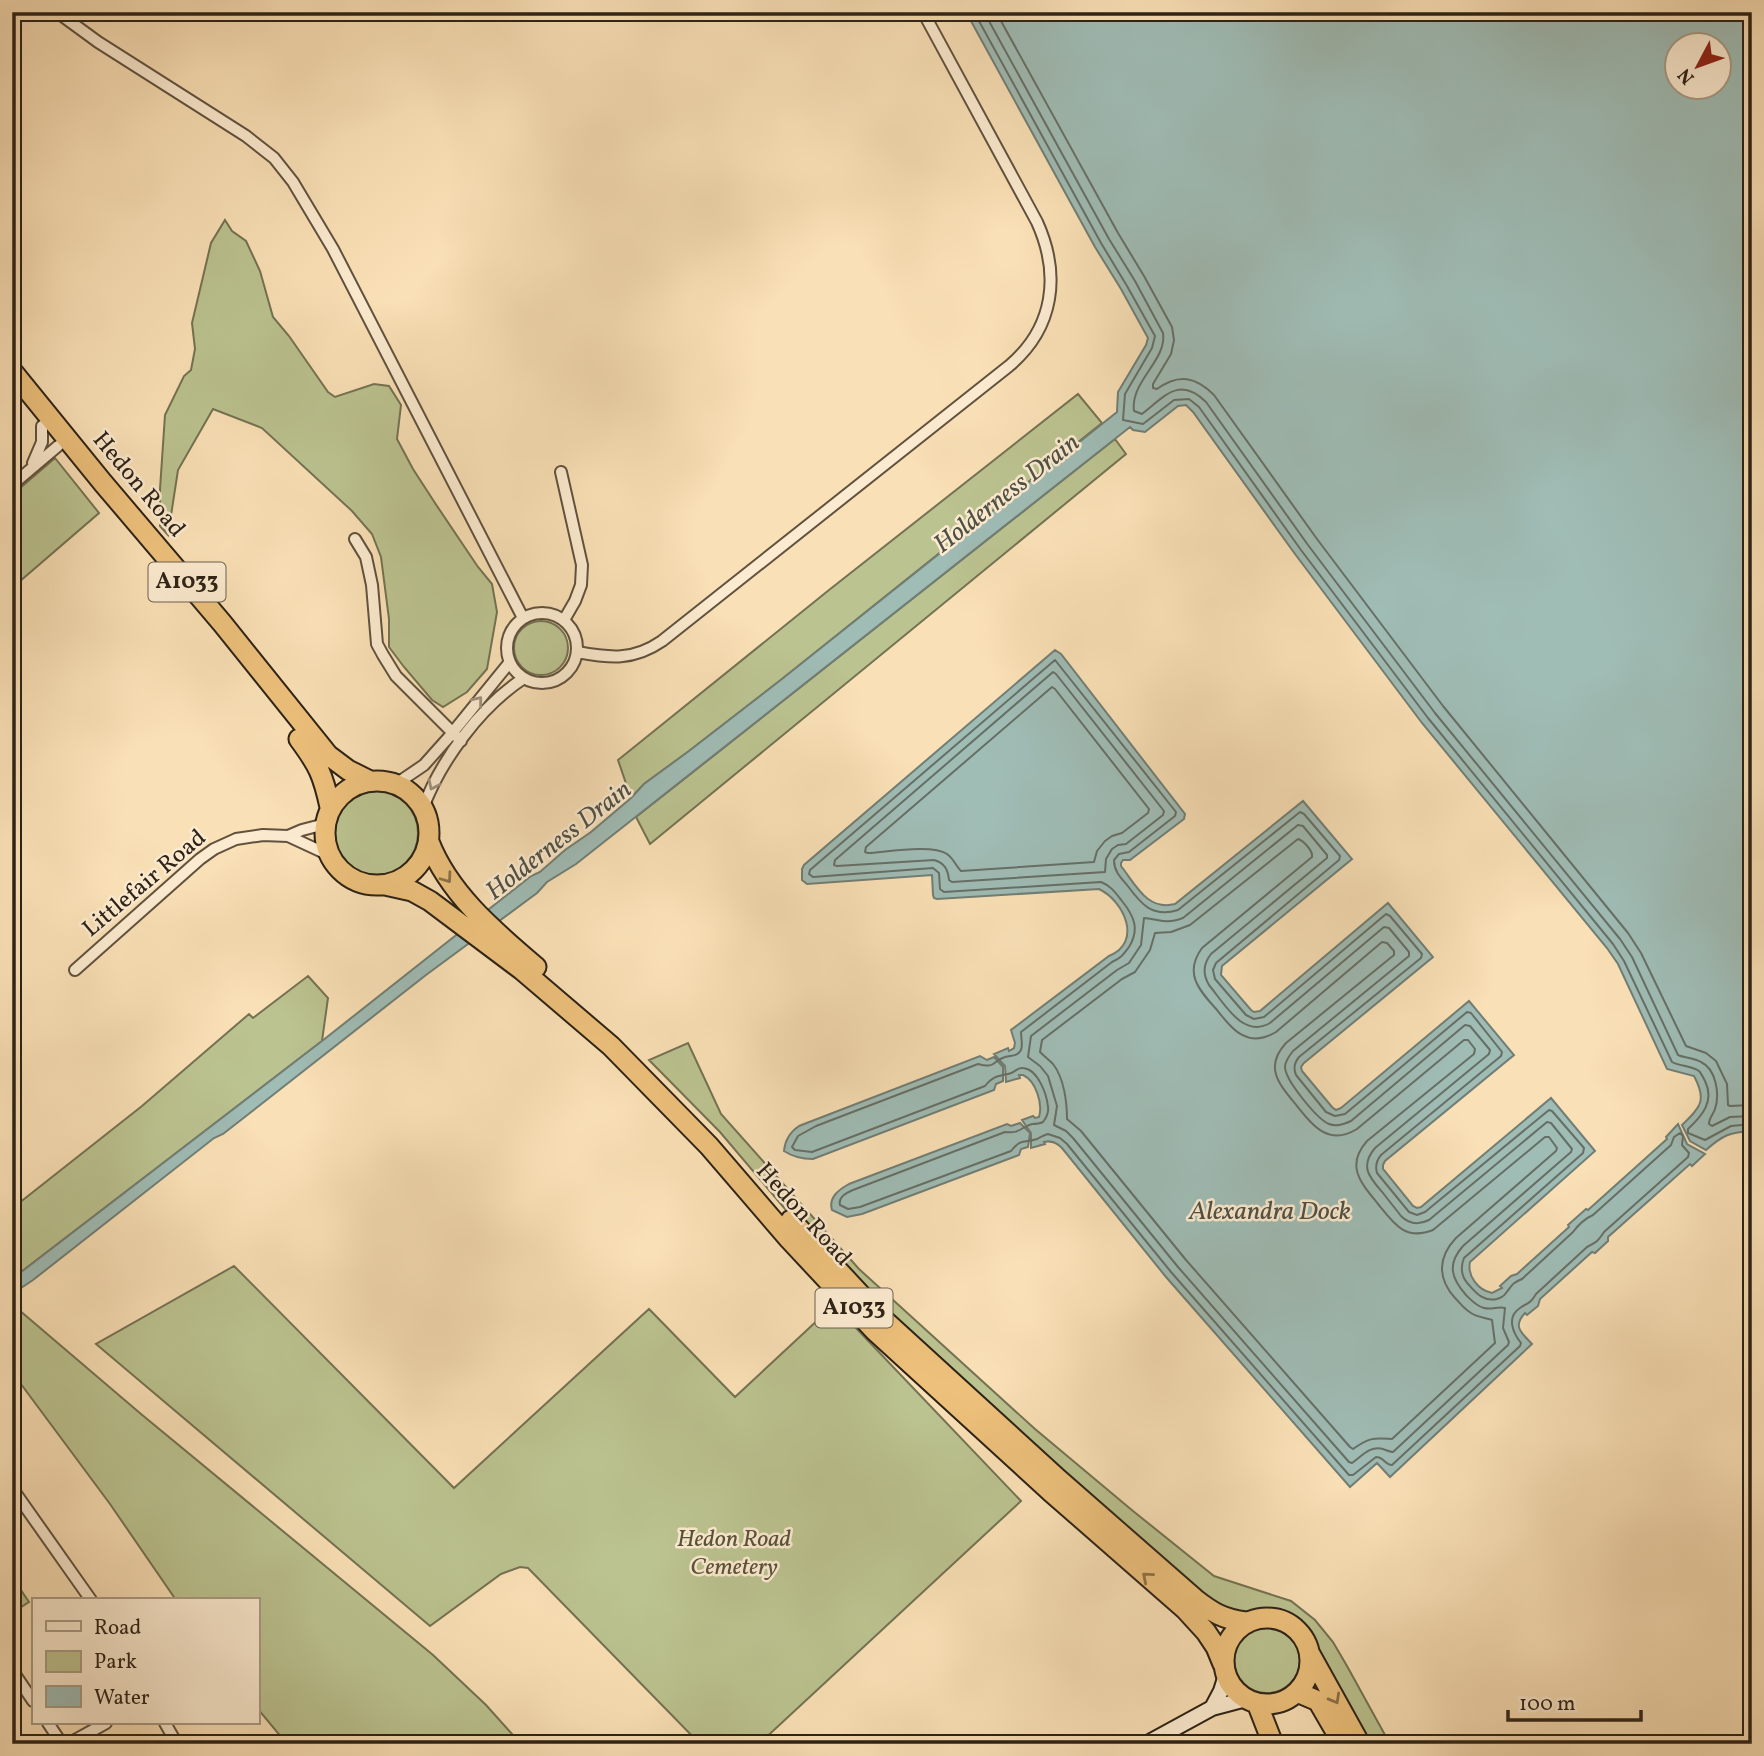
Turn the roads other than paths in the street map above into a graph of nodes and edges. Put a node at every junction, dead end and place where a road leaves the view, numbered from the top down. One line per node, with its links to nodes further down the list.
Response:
1 (57, 12): 11 (street)
2 (923, 12): 13 (street)
3 (12, 371): 17 (highway, Hedon Road / A1033)
4 (12, 389): 5 (highway, Hedon Road / A1033)
5 (42, 426): 6 (highway, Hedon Road / A1033); 7 (street)
6 (58, 446): 7 (street); 20 (highway, Hedon Road / A1033)
7 (30, 469): 9 (street)
8 (561, 472): 12 (street)
9 (12, 485)
10 (355, 539): 16 (street)
11 (523, 618): 12 (street); 14 (street)
12 (564, 620): 13 (street)
13 (577, 652): 15 (street)
14 (510, 662): 15 (street); 16 (street, one-way to 14)
15 (524, 678): 16 (street)
16 (457, 737): 18 (street); 19 (street, one-way to 19)
17 (370, 781): 18 (highway, A1033); 20 (highway)
18 (396, 784): 19 (highway)
19 (423, 808): 22 (highway, A1033)
20 (328, 816): 21 (street, Littlefair Road); 23 (highway, A1033)
21 (288, 836): 23 (street, Littlefair Road); 26 (street, Littlefair Road)
22 (429, 842): 24 (highway); 25 (highway, Hedon Road / A1033, one-way to 25)
23 (329, 855): 24 (highway, A1033)
24 (385, 885): 25 (highway, Hedon Road / A1033)
25 (494, 939): 29 (highway, Hedon Road / A1033); 31 (highway, Hedon Road / A1033, one-way to 25)
26 (75, 970)
27 (12, 1488): 28 (street)
28 (89, 1598)
29 (1246, 1622): 30 (highway, A1033); 31 (highway)
30 (1310, 1654): 33 (highway); 47 (highway, one-way to 47)
31 (1224, 1669): 35 (highway, A1033); 37 (street)
32 (12, 1670): 34 (street)
33 (1297, 1692): 36 (highway); 46 (highway)
34 (32, 1700)
35 (1251, 1701): 36 (highway); 37 (street); 41 (highway, A1033)
36 (1278, 1703): 41 (highway, A1033)
37 (1212, 1708): 45 (street)
38 (49, 1724): 42 (street)
39 (104, 1724): 43 (street)
40 (166, 1724): 44 (street)
41 (1271, 1740)
42 (62, 1744)
43 (68, 1744)
44 (177, 1744)
45 (1146, 1744)
46 (1343, 1744)
47 (1360, 1744)

